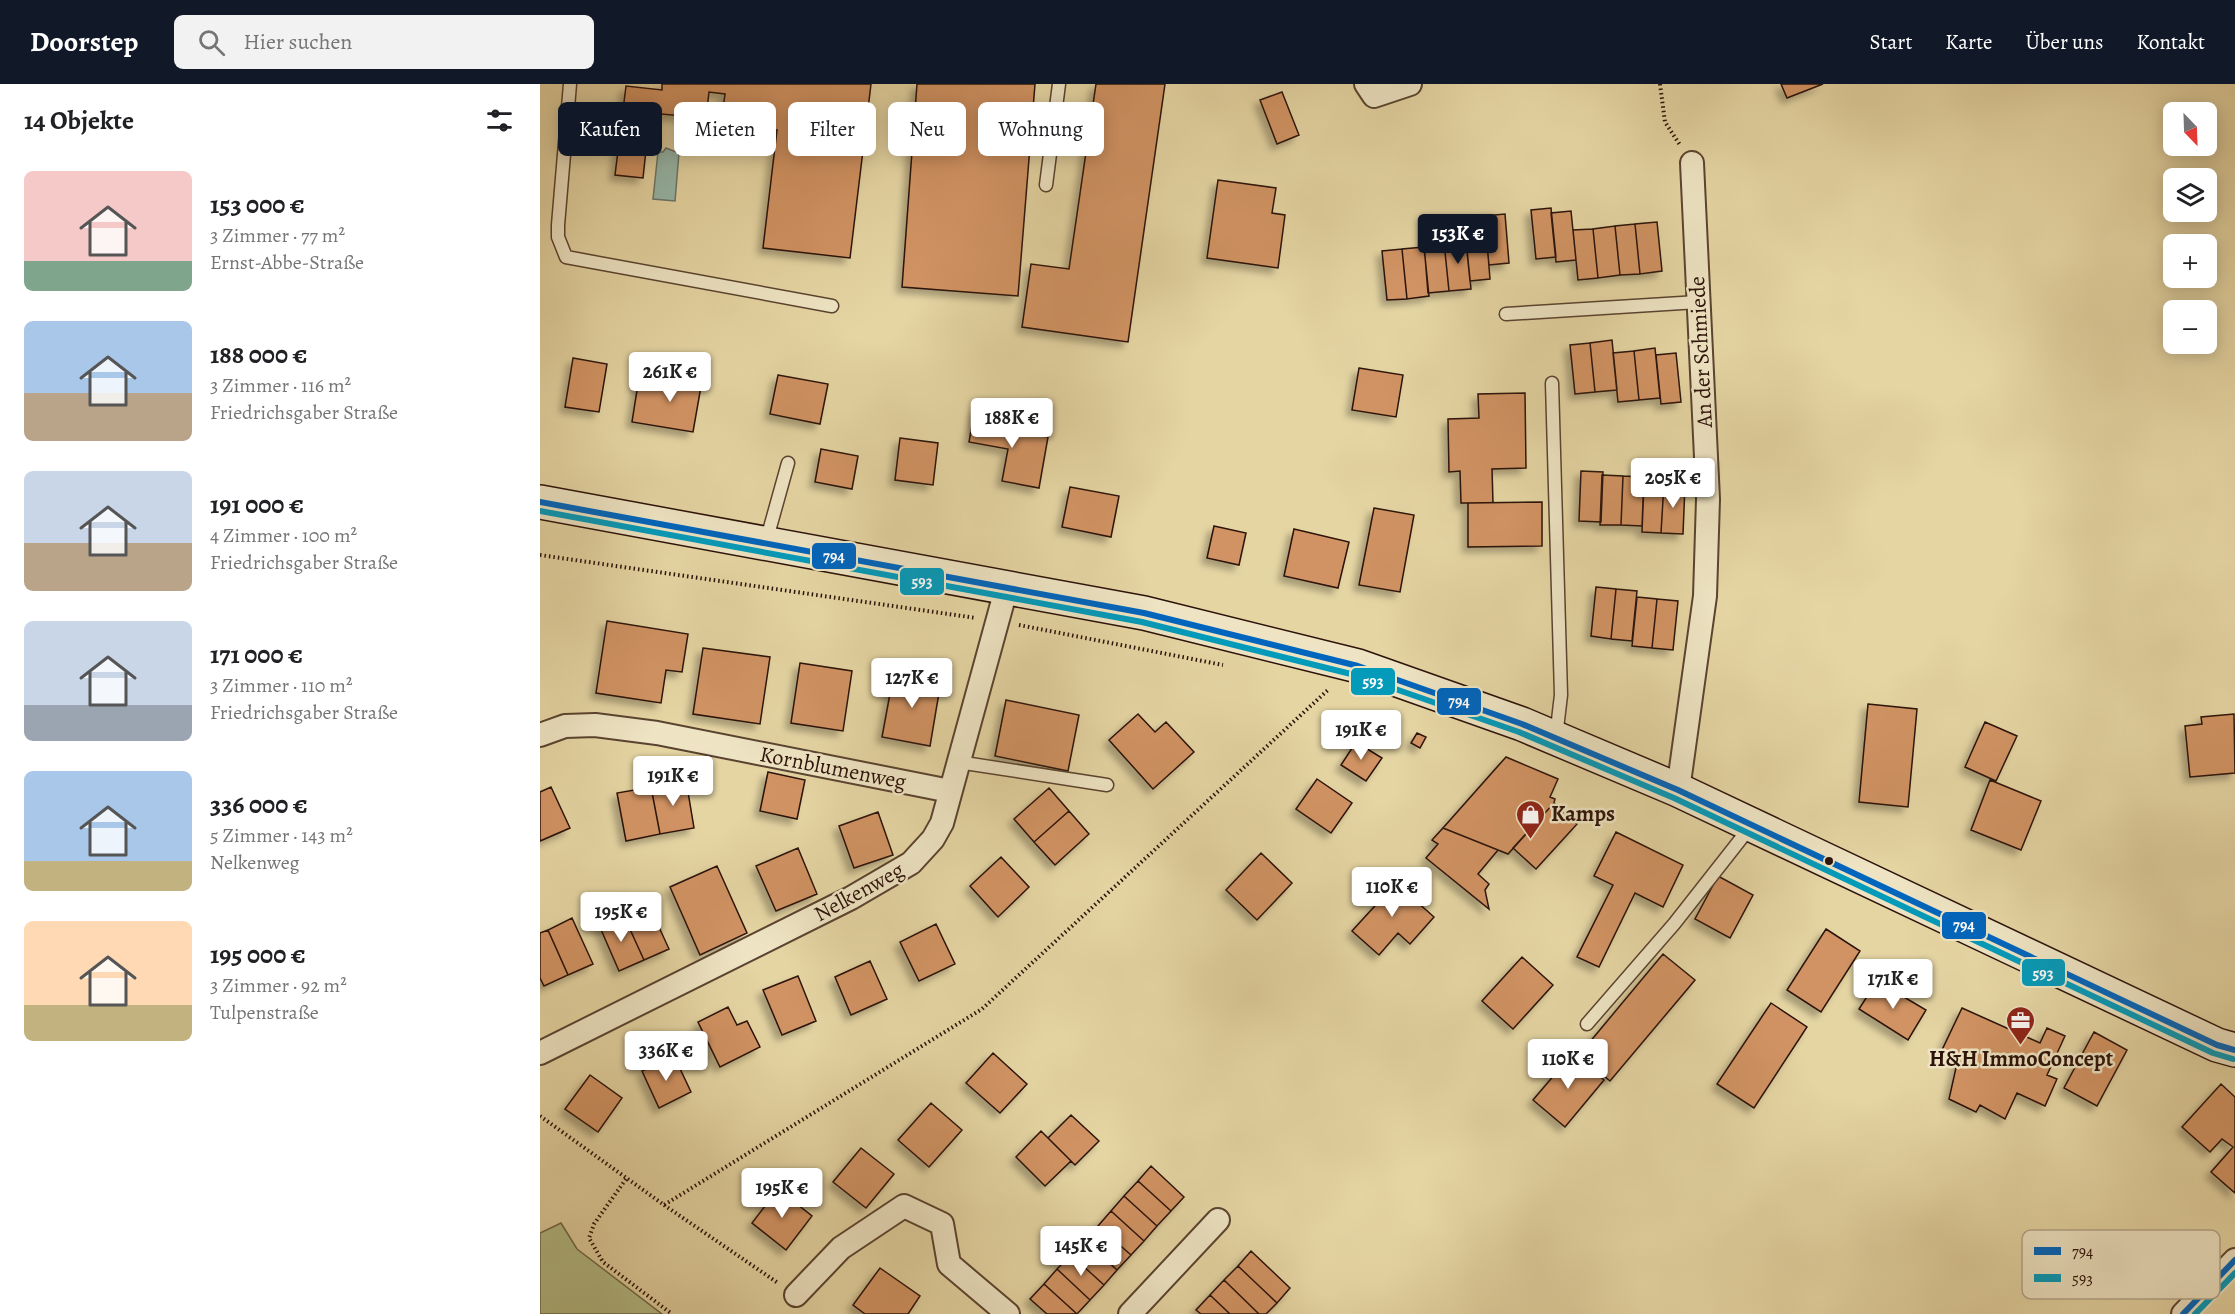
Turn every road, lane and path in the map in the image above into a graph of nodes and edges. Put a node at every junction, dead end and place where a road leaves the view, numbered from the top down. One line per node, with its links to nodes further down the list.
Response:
1 (570, 84): 9 (lane)
2 (1059, 84): 7 (lane)
3 (1366, 84): 4 (street)
4 (1410, 84)
5 (1660, 84): 6 (path)
6 (1692, 163): 8 (street, An der Schmiede)
7 (1046, 185)
8 (1698, 302): 10 (lane); 26 (street, An der Schmiede)
9 (832, 306)
10 (1506, 314)
11 (1552, 383): 23 (lane)
12 (788, 463): 14 (lane)
13 (540, 502): 14 (main road)
14 (765, 543): 16 (main road)
15 (540, 555): 17 (path)
16 (1007, 586): 17 (street, Nelkenweg); 18 (main road)
17 (997, 621): 19 (path); 24 (street, Nelkenweg)
18 (1358, 666): 21 (path); 23 (main road)
19 (1231, 667)
20 (1318, 687): 21 (path)
21 (1326, 691): 34 (path)
22 (540, 735): 27 (street, Kornblumenweg)
23 (1556, 738): 26 (main road)
24 (958, 762): 25 (lane); 27 (street, Nelkenweg)
25 (1107, 785)
26 (1678, 790): 28 (main road)
27 (950, 791): 31 (street, Nelkenweg)
28 (1752, 825): 29 (lane); 30 (main road)
29 (1587, 1024)
30 (2235, 1050)
31 (540, 1052)
32 (540, 1116): 33 (path)
33 (627, 1179): 34 (path); 40 (path)
34 (664, 1205): 38 (path)
35 (1218, 1220): 42 (street)
36 (2235, 1260): 37 (street)
37 (2220, 1276)
38 (796, 1295): 41 (street)
39 (2197, 1299): 43 (street)
40 (672, 1314)
41 (1008, 1314)
42 (1130, 1314)
43 (2183, 1314)

